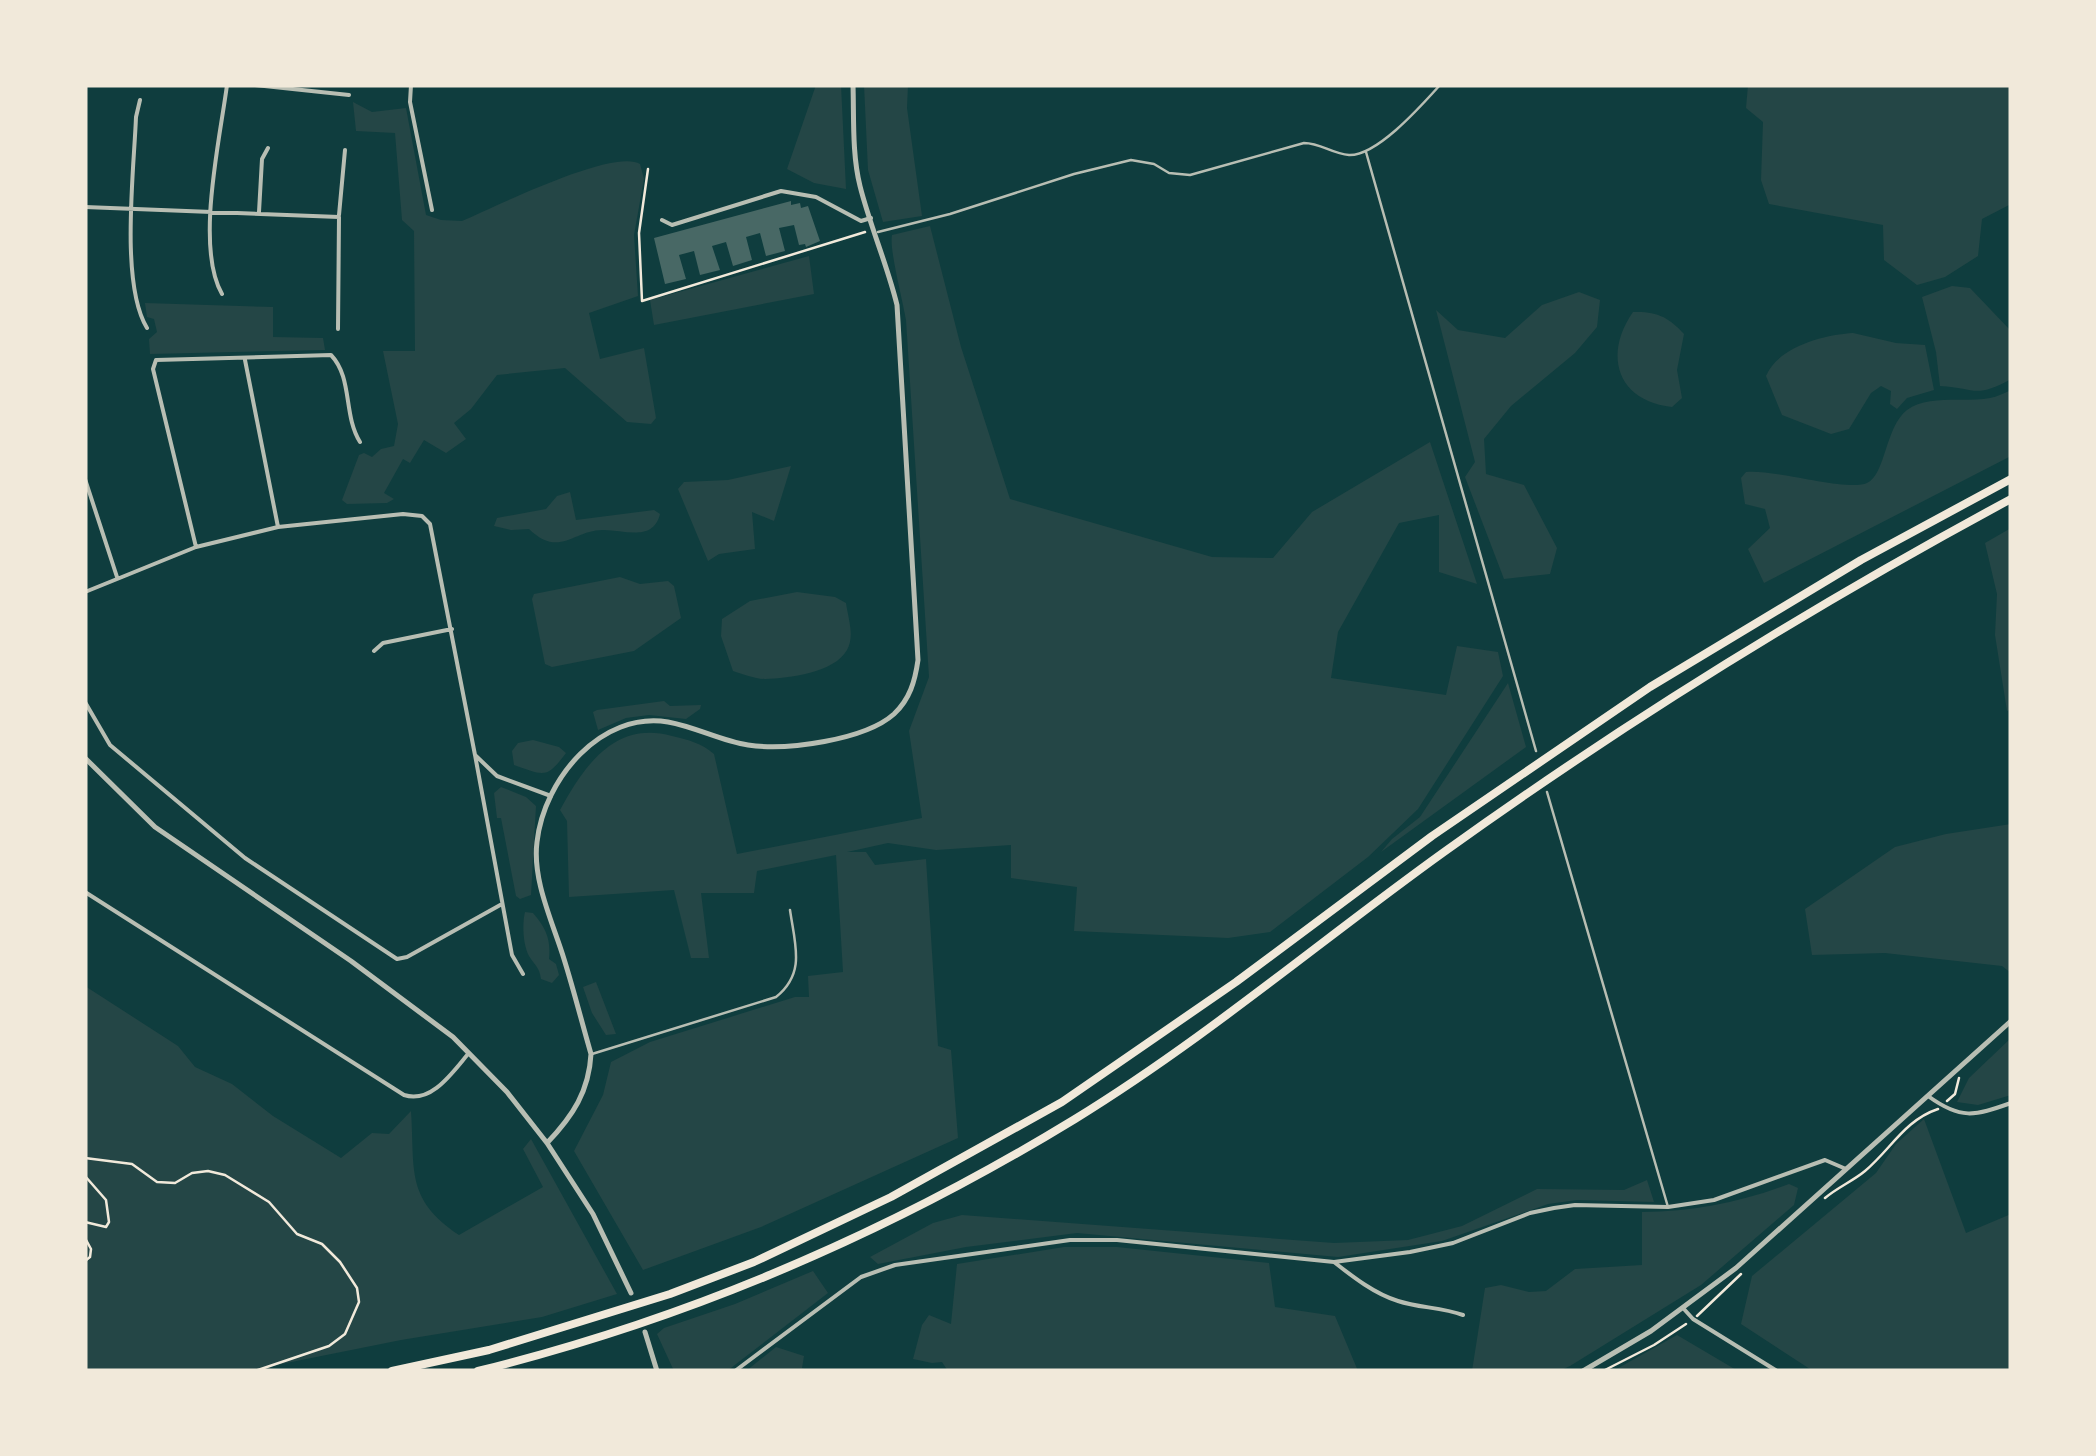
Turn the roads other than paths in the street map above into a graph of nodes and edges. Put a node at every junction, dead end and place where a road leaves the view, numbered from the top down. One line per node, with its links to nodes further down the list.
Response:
1 (227, 85): 17 (street)
2 (255, 85): 7 (street)
3 (324, 85): 8 (street)
4 (410, 85): 16 (street)
5 (853, 85): 20 (street)
6 (1440, 85): 13 (lane)
7 (265, 86): 8 (street)
8 (319, 93): 9 (street)
9 (349, 96)
10 (140, 100): 15 (street)
11 (268, 148): 18 (street)
12 (346, 150): 19 (street)
13 (1366, 152): 22 (lane); 38 (lane)
14 (85, 207): 15 (street)
15 (132, 208): 17 (street); 24 (street)
16 (432, 210)
17 (210, 211): 18 (street); 23 (street)
18 (259, 213): 19 (street)
19 (339, 217): 25 (street)
20 (871, 218): 21 (street); 22 (street)
21 (662, 220)
22 (876, 233): 42 (street)
23 (222, 294)
24 (147, 328)
25 (338, 329)
26 (244, 358): 27 (street); 31 (street); 32 (street)
27 (360, 442)
28 (85, 479): 33 (street)
29 (2011, 479): 60 (highway)
30 (2011, 499): 61 (highway)
31 (278, 527): 32 (street); 35 (street)
32 (196, 547): 33 (street)
33 (116, 577): 34 (street)
34 (85, 592)
35 (452, 630): 36 (street); 39 (street)
36 (374, 651)
37 (85, 702): 44 (street)
38 (1536, 751)
39 (476, 755): 42 (street); 44 (street)
40 (85, 758): 48 (street)
41 (1547, 792): 54 (lane)
42 (551, 796): 49 (street)
43 (85, 892): 48 (street)
44 (502, 904): 46 (street)
45 (790, 910): 49 (lane)
46 (523, 974)
47 (2011, 1021): 50 (street)
48 (469, 1054): 52 (street)
49 (591, 1054): 52 (street)
50 (1927, 1095): 51 (street); 53 (street)
51 (2011, 1102)
52 (547, 1143): 56 (street)
53 (1846, 1169): 54 (street); 57 (street)
54 (1668, 1207): 55 (street)
55 (1334, 1262): 58 (street); 63 (street)
56 (632, 1293)
57 (1683, 1308): 64 (street); 65 (street)
58 (1463, 1315)
59 (645, 1332): 62 (street)
60 (392, 1371)
61 (478, 1371)
62 (656, 1371)
63 (735, 1371)
64 (1583, 1371)
65 (1777, 1371)

